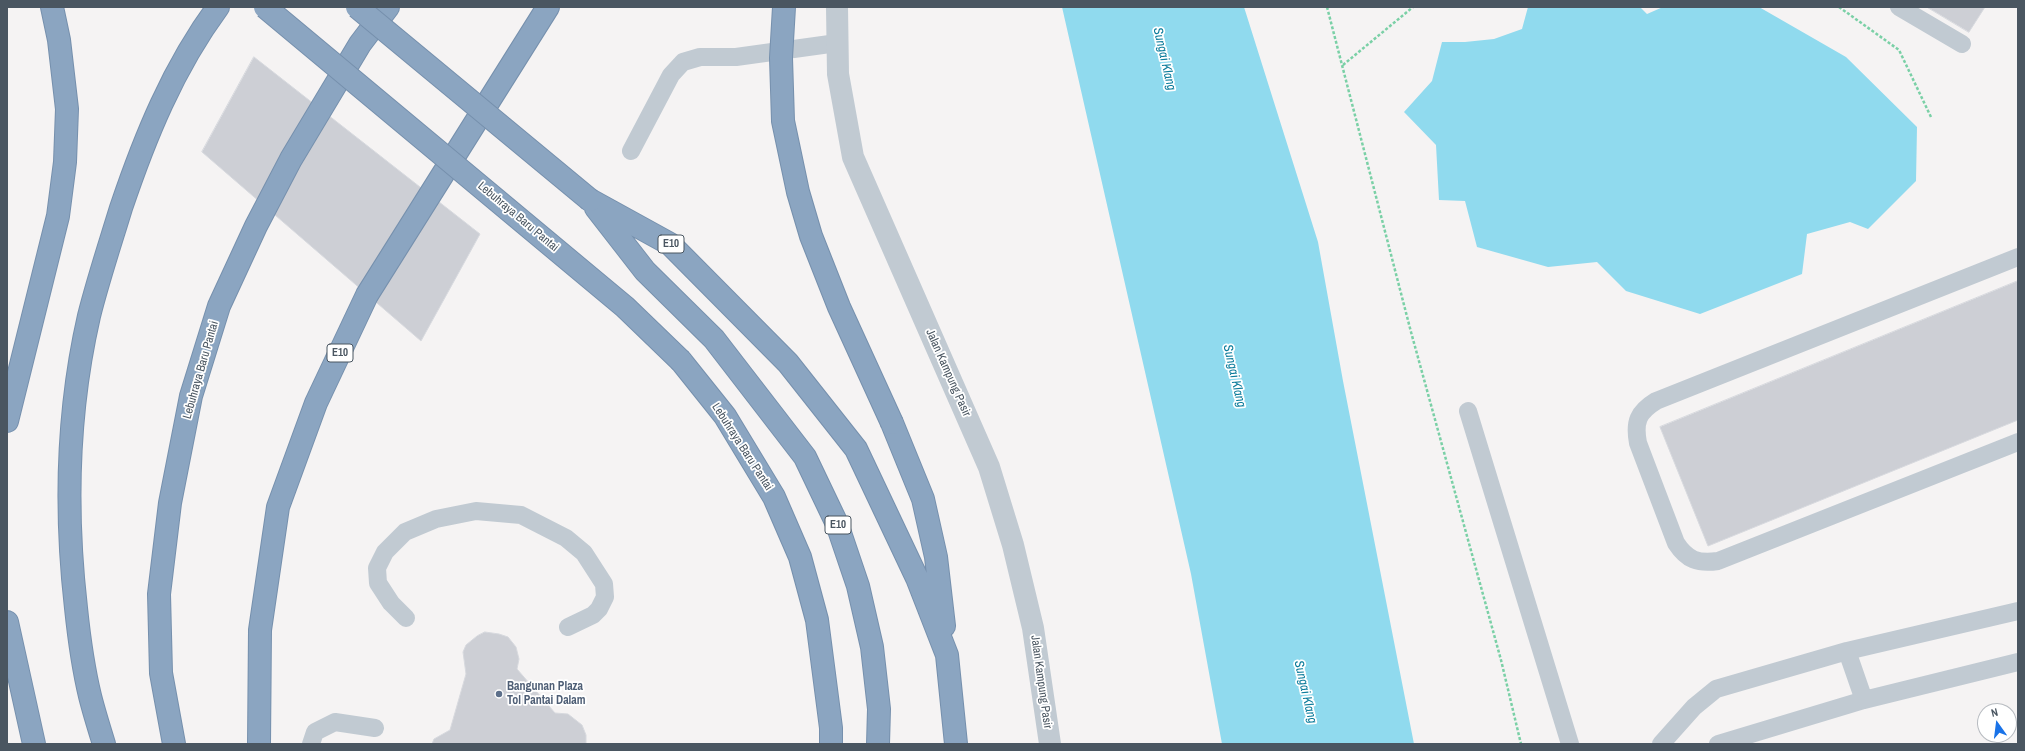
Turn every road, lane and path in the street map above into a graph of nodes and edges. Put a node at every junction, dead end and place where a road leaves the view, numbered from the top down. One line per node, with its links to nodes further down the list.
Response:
1 (52, 7): 21 (highway)
2 (218, 7): 33 (highway)
3 (265, 7): 37 (highway, Lebuhraya Baru Pantai, bridge)
4 (357, 7): 18 (highway, E10, bridge)
5 (388, 7): 34 (highway, Lebuhraya Baru Pantai)
6 (548, 7): 35 (highway, E10)
7 (784, 7): 28 (highway, bridge)
8 (837, 7): 13 (street, Jalan Kampung Pasir)
9 (1326, 7): 15 (path)
10 (1413, 7): 15 (path)
11 (1839, 7): 16 (path)
12 (1899, 7): 14 (lane)
13 (837, 43): 17 (lane); 40 (street, Jalan Kampung Pasir)
14 (1962, 44)
15 (1343, 65): 41 (path)
16 (1931, 117)
17 (632, 151)
18 (590, 200): 28 (highway, E10); 38 (highway, E10)
19 (2018, 257): 22 (lane)
20 (1468, 411): 42 (lane)
21 (7, 421)
22 (2018, 442)
23 (2018, 610): 27 (lane)
24 (406, 618): 26 (lane)
25 (7, 622): 32 (highway)
26 (568, 627)
27 (1847, 651): 30 (lane); 43 (lane)
28 (947, 655): 39 (highway, E10)
29 (2018, 662): 30 (lane)
30 (1864, 700): 44 (lane)
31 (376, 728): 36 (lane)
32 (34, 744)
33 (104, 744)
34 (174, 744)
35 (259, 744)
36 (311, 744)
37 (831, 744)
38 (878, 744)
39 (956, 744)
40 (1050, 744)
41 (1521, 744)
42 (1570, 744)
43 (1661, 744)
44 (1718, 744)

